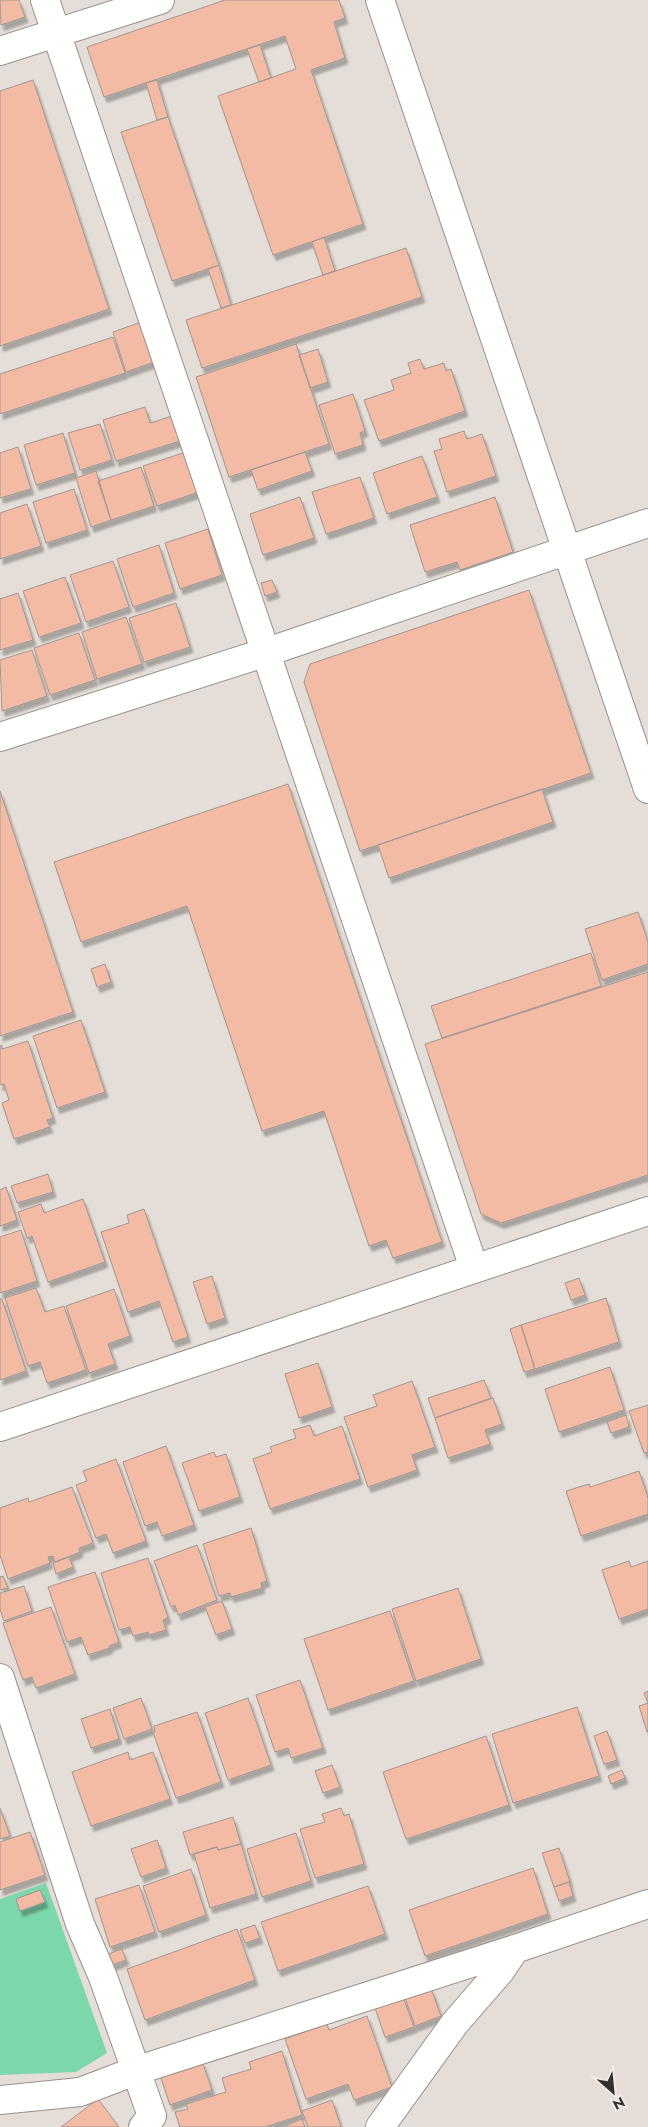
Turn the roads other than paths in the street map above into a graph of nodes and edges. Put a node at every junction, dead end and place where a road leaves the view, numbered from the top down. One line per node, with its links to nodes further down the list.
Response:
1 (45, 0): 4 (street)
2 (160, 0): 4 (street)
3 (380, 0): 7 (street)
4 (56, 33): 5 (street); 8 (street)
5 (0, 51)
6 (648, 523): 7 (street)
7 (567, 550): 8 (street); 10 (street)
8 (264, 653): 9 (street); 12 (street)
9 (0, 737)
10 (648, 788)
11 (648, 1211): 12 (street)
12 (474, 1268): 13 (street)
13 (0, 1427)
14 (0, 1678): 17 (street)
15 (648, 1904): 16 (street)
16 (515, 1949): 17 (street); 20 (street)
17 (135, 2071): 18 (street); 19 (street)
18 (0, 2100)
19 (143, 2127)
20 (380, 2127)

